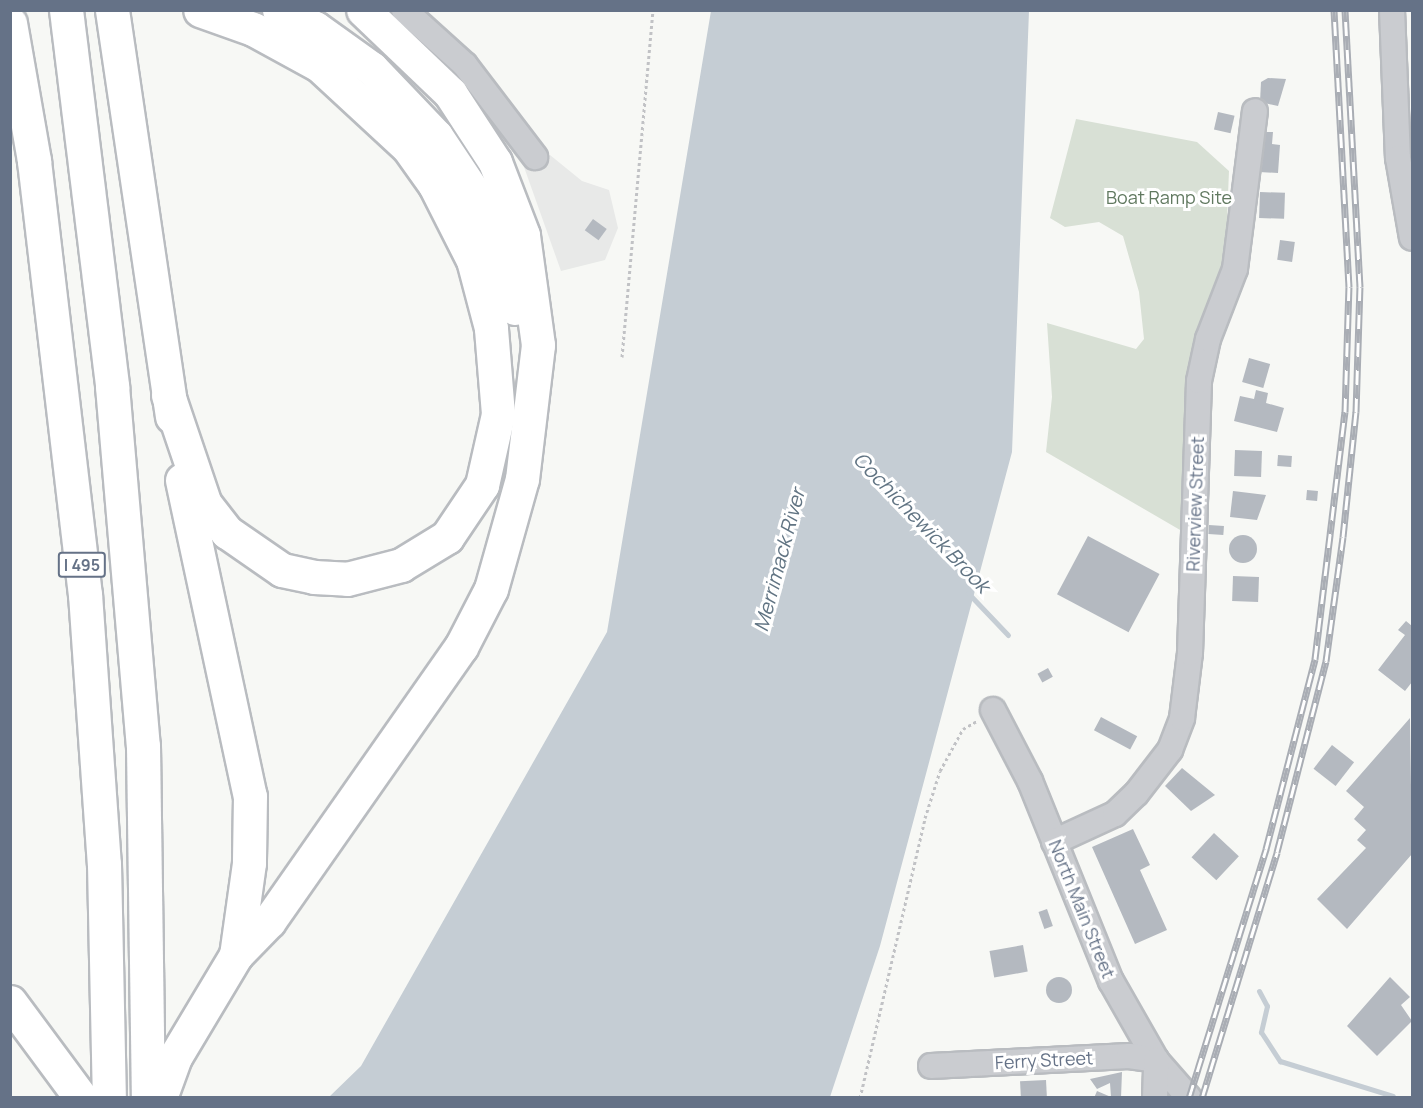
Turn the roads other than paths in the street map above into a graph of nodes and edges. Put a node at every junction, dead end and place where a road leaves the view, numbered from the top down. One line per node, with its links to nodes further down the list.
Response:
1 (66, 10): 20 (highway, I 495)
2 (200, 10): 13 (highway)
3 (279, 10): 12 (highway)
4 (363, 10): 12 (highway)
5 (404, 10): 10 (street)
6 (1392, 10): 11 (street)
7 (115, 25): 13 (highway)
8 (12, 34): 21 (highway, I 495)
9 (1255, 111): 15 (street, Riverview Street)
10 (535, 157)
11 (1413, 238)
12 (530, 386): 16 (highway)
13 (168, 395): 16 (highway)
14 (993, 710): 15 (street, North Main Street)
15 (1054, 842): 18 (street, North Main Street)
16 (236, 956): 22 (highway)
17 (10, 1002): 21 (highway)
18 (1156, 1059): 19 (street, Ferry Street); 23 (street); 24 (street, North Main Street)
19 (931, 1066)
20 (148, 1082)
21 (99, 1095)
22 (160, 1098)
23 (1155, 1098)
24 (1189, 1098)

